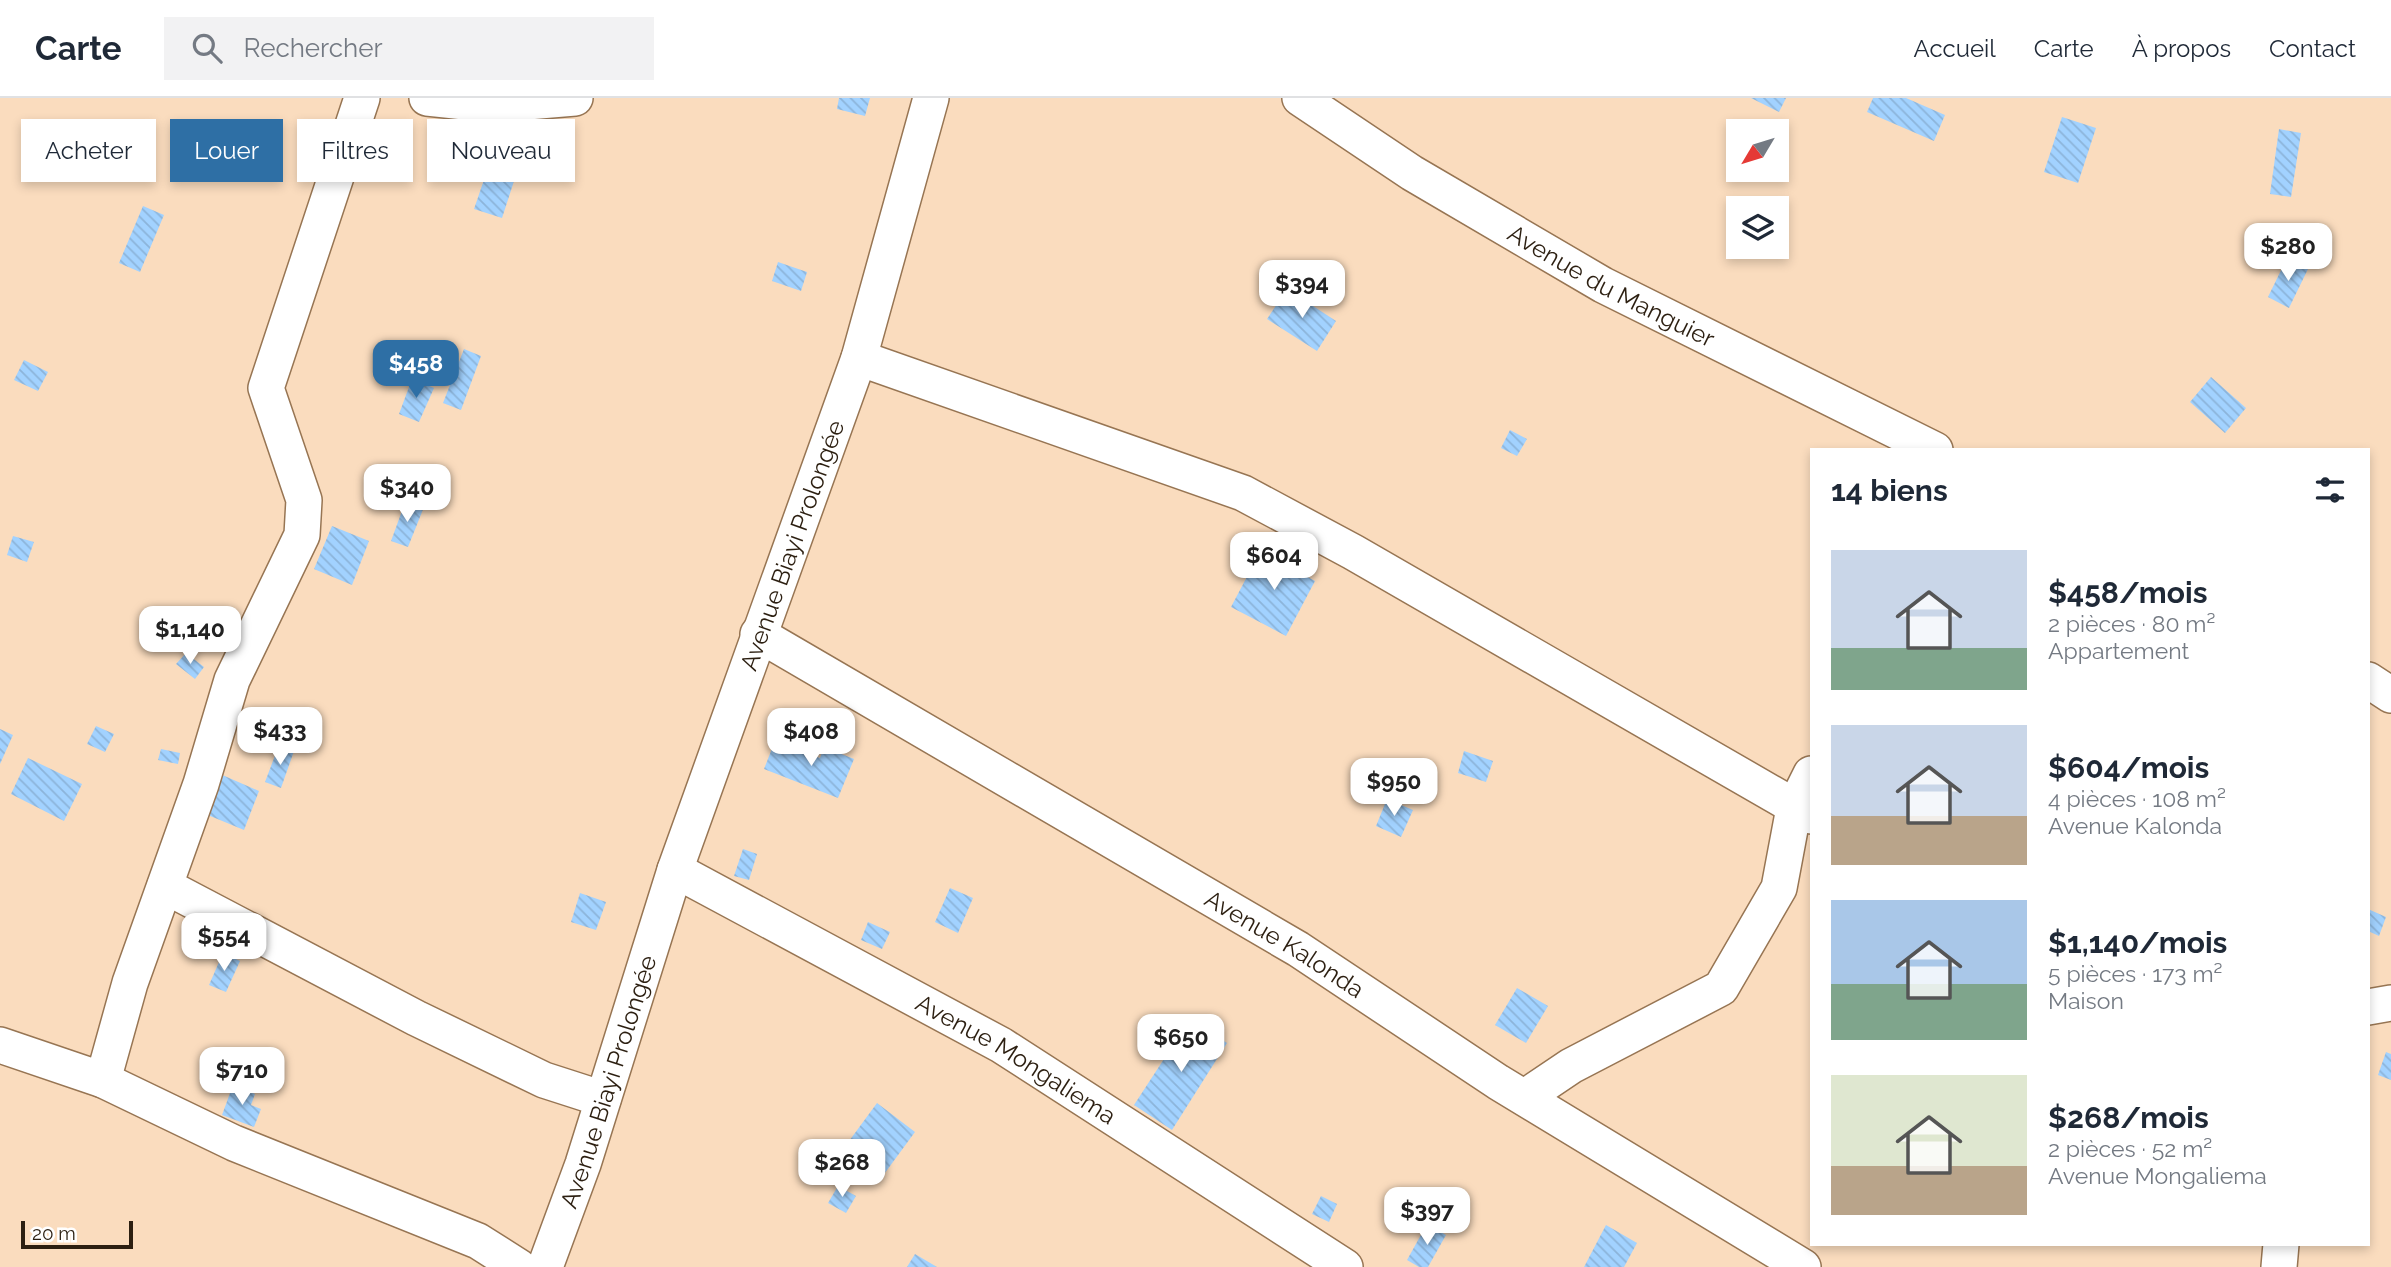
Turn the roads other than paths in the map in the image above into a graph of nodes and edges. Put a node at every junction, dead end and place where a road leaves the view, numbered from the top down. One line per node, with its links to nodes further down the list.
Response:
1 (362, 98): 14 (street)
2 (427, 98): 3 (street)
3 (575, 98)
4 (931, 98): 6 (street, Avenue Biayi Prolongée)
5 (1300, 98): 7 (street, Avenue du Manguier)
6 (859, 358): 8 (street, Avenue Biayi Prolongée); 12 (street)
7 (1931, 448)
8 (758, 634): 13 (street, Avenue Biayi Prolongée); 19 (street, Avenue Kalonda)
9 (2370, 681): 10 (street)
10 (2391, 695)
11 (1810, 779): 12 (street)
12 (1803, 812): 19 (street)
13 (676, 870): 20 (street, Avenue Biayi Prolongée); 24 (street, Avenue Mongaliema)
14 (165, 886): 18 (street); 20 (street)
15 (2391, 1003): 16 (street)
16 (2370, 1007)
17 (0, 1045): 18 (street)
18 (103, 1080): 22 (street)
19 (1525, 1097): 25 (street, Avenue Kalonda)
20 (603, 1099): 23 (street, Avenue Biayi Prolongée)
21 (2281, 1246): 26 (street)
22 (519, 1267)
23 (545, 1267)
24 (1345, 1267)
25 (1803, 1267)
26 (2278, 1267)

